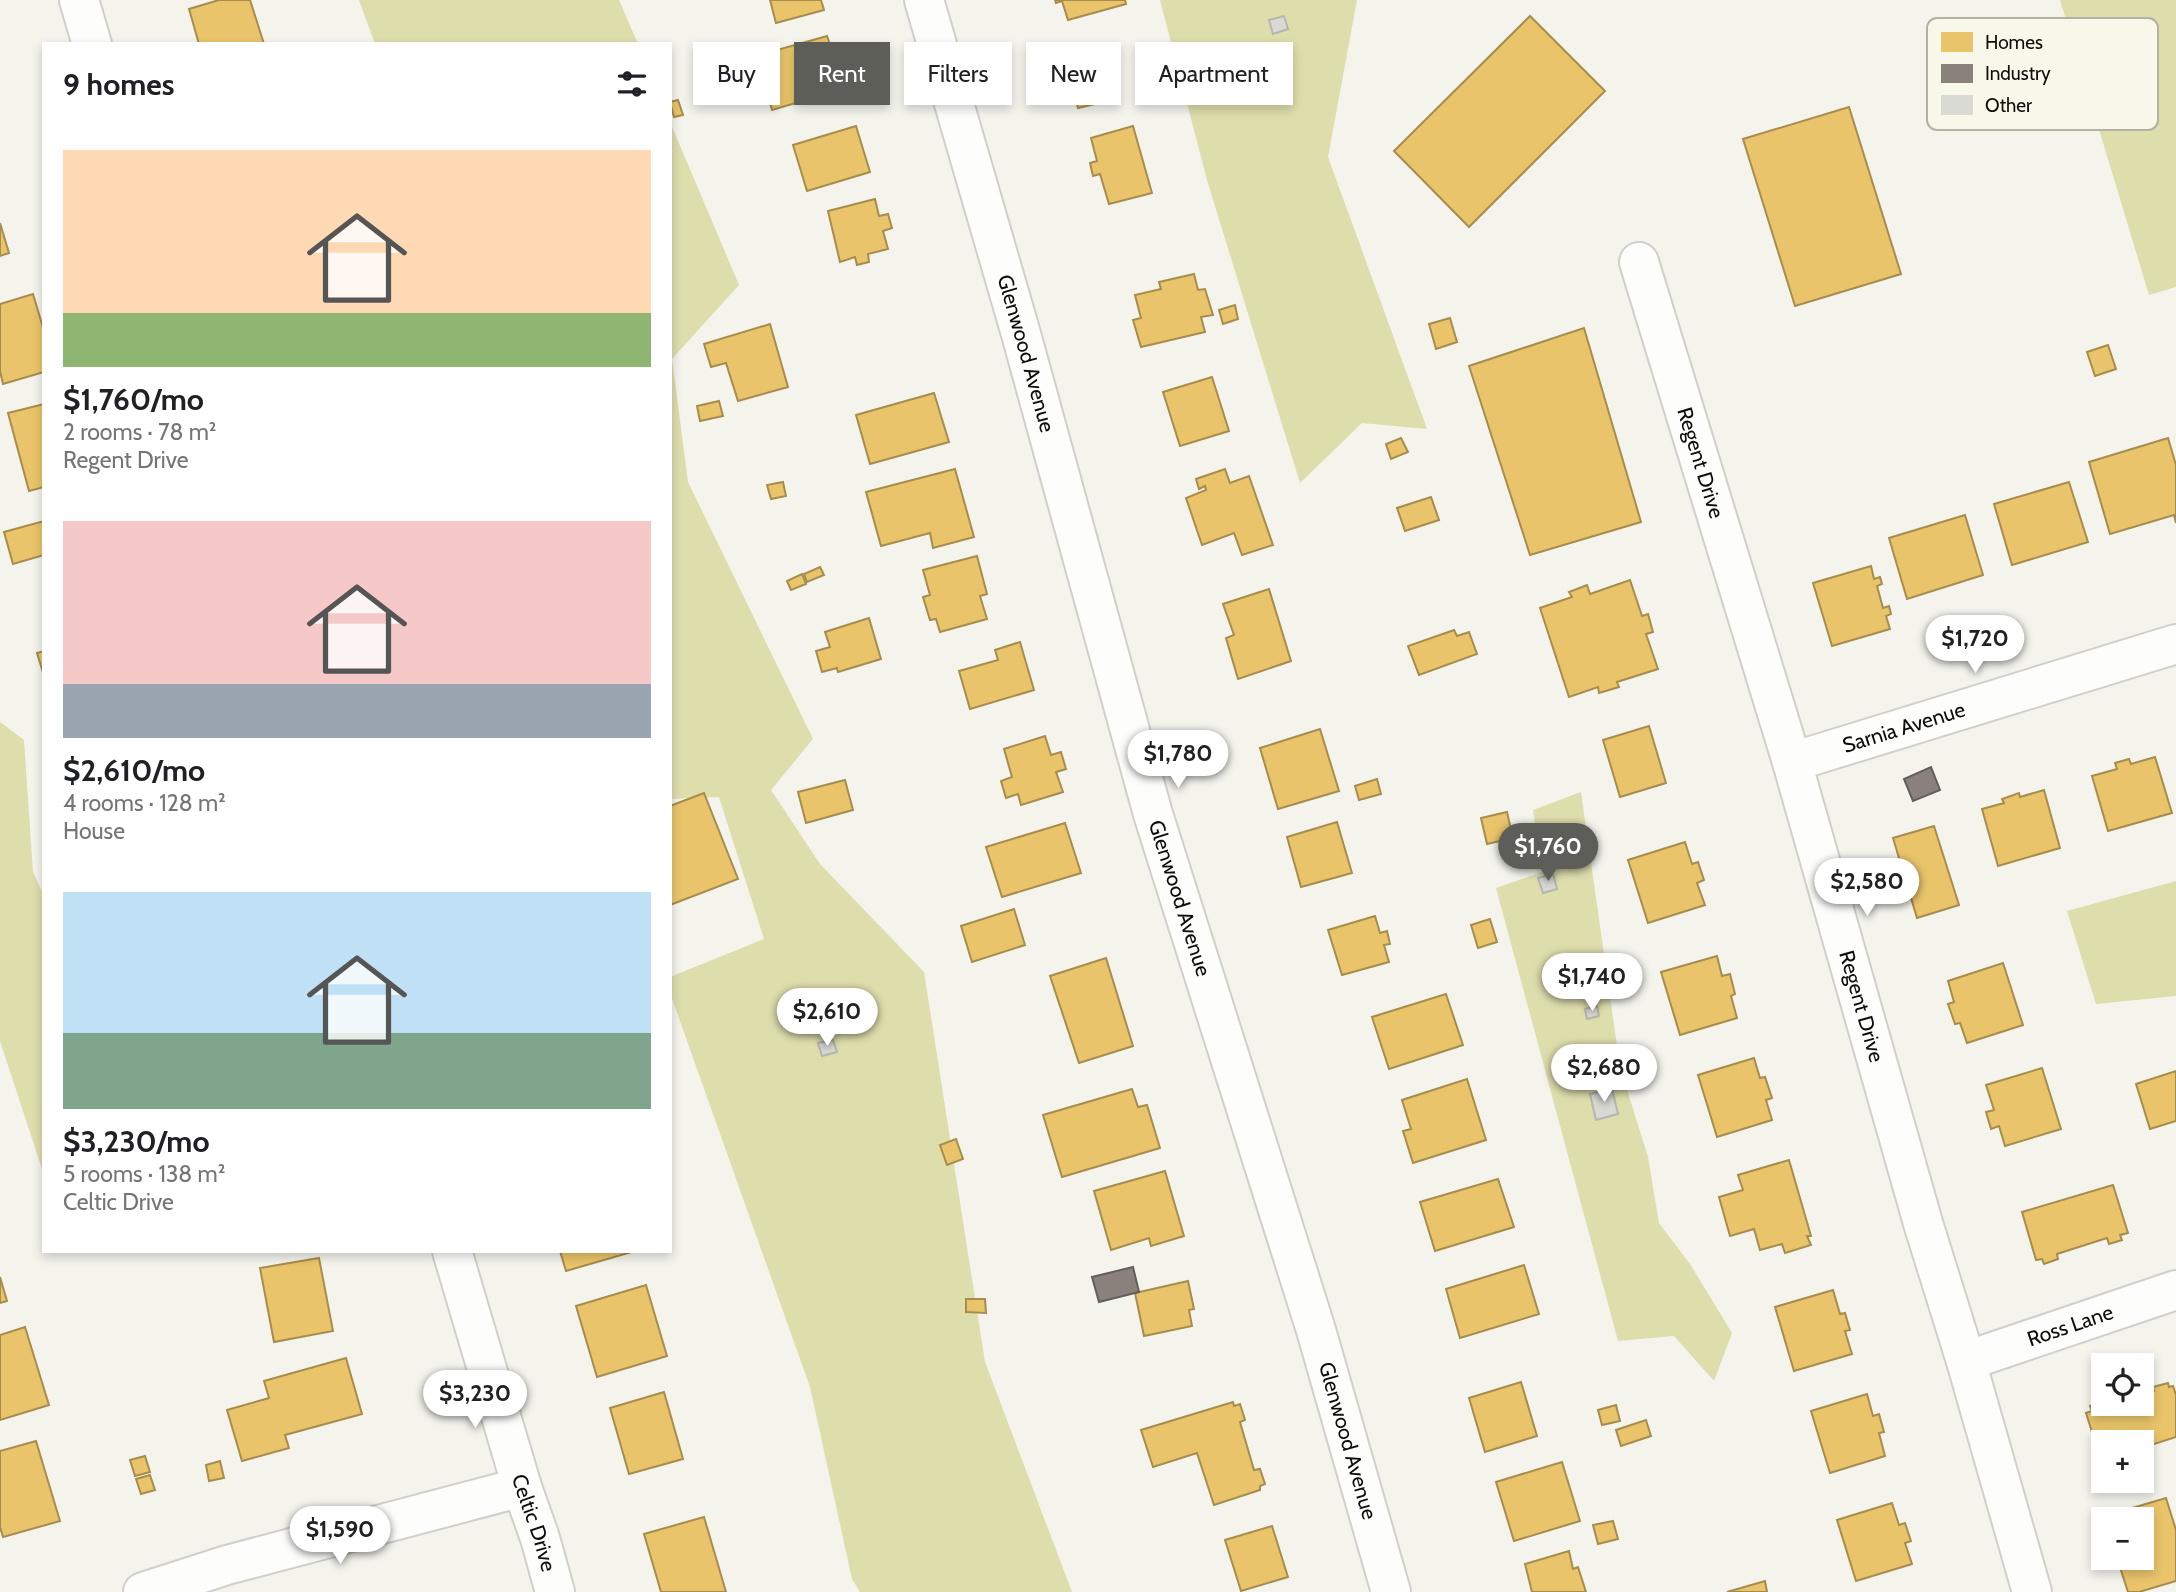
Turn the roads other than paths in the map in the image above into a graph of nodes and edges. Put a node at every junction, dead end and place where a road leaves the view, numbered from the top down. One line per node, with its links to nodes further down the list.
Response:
1 (79, 0): 3 (street)
2 (924, 0): 13 (street, Glenwood Avenue)
3 (91, 42)
4 (1639, 262): 6 (street, Regent Drive)
5 (2176, 644): 6 (street, Sarnia Avenue)
6 (1792, 762): 9 (street, Regent Drive)
7 (453, 1253): 10 (street, Celtic Drive)
8 (2176, 1290): 9 (street, Ross Lane)
9 (1966, 1361): 14 (street, Regent Drive)
10 (522, 1487): 11 (street); 12 (street, Celtic Drive)
11 (143, 1592)
12 (555, 1592)
13 (1391, 1592)
14 (2032, 1592)

